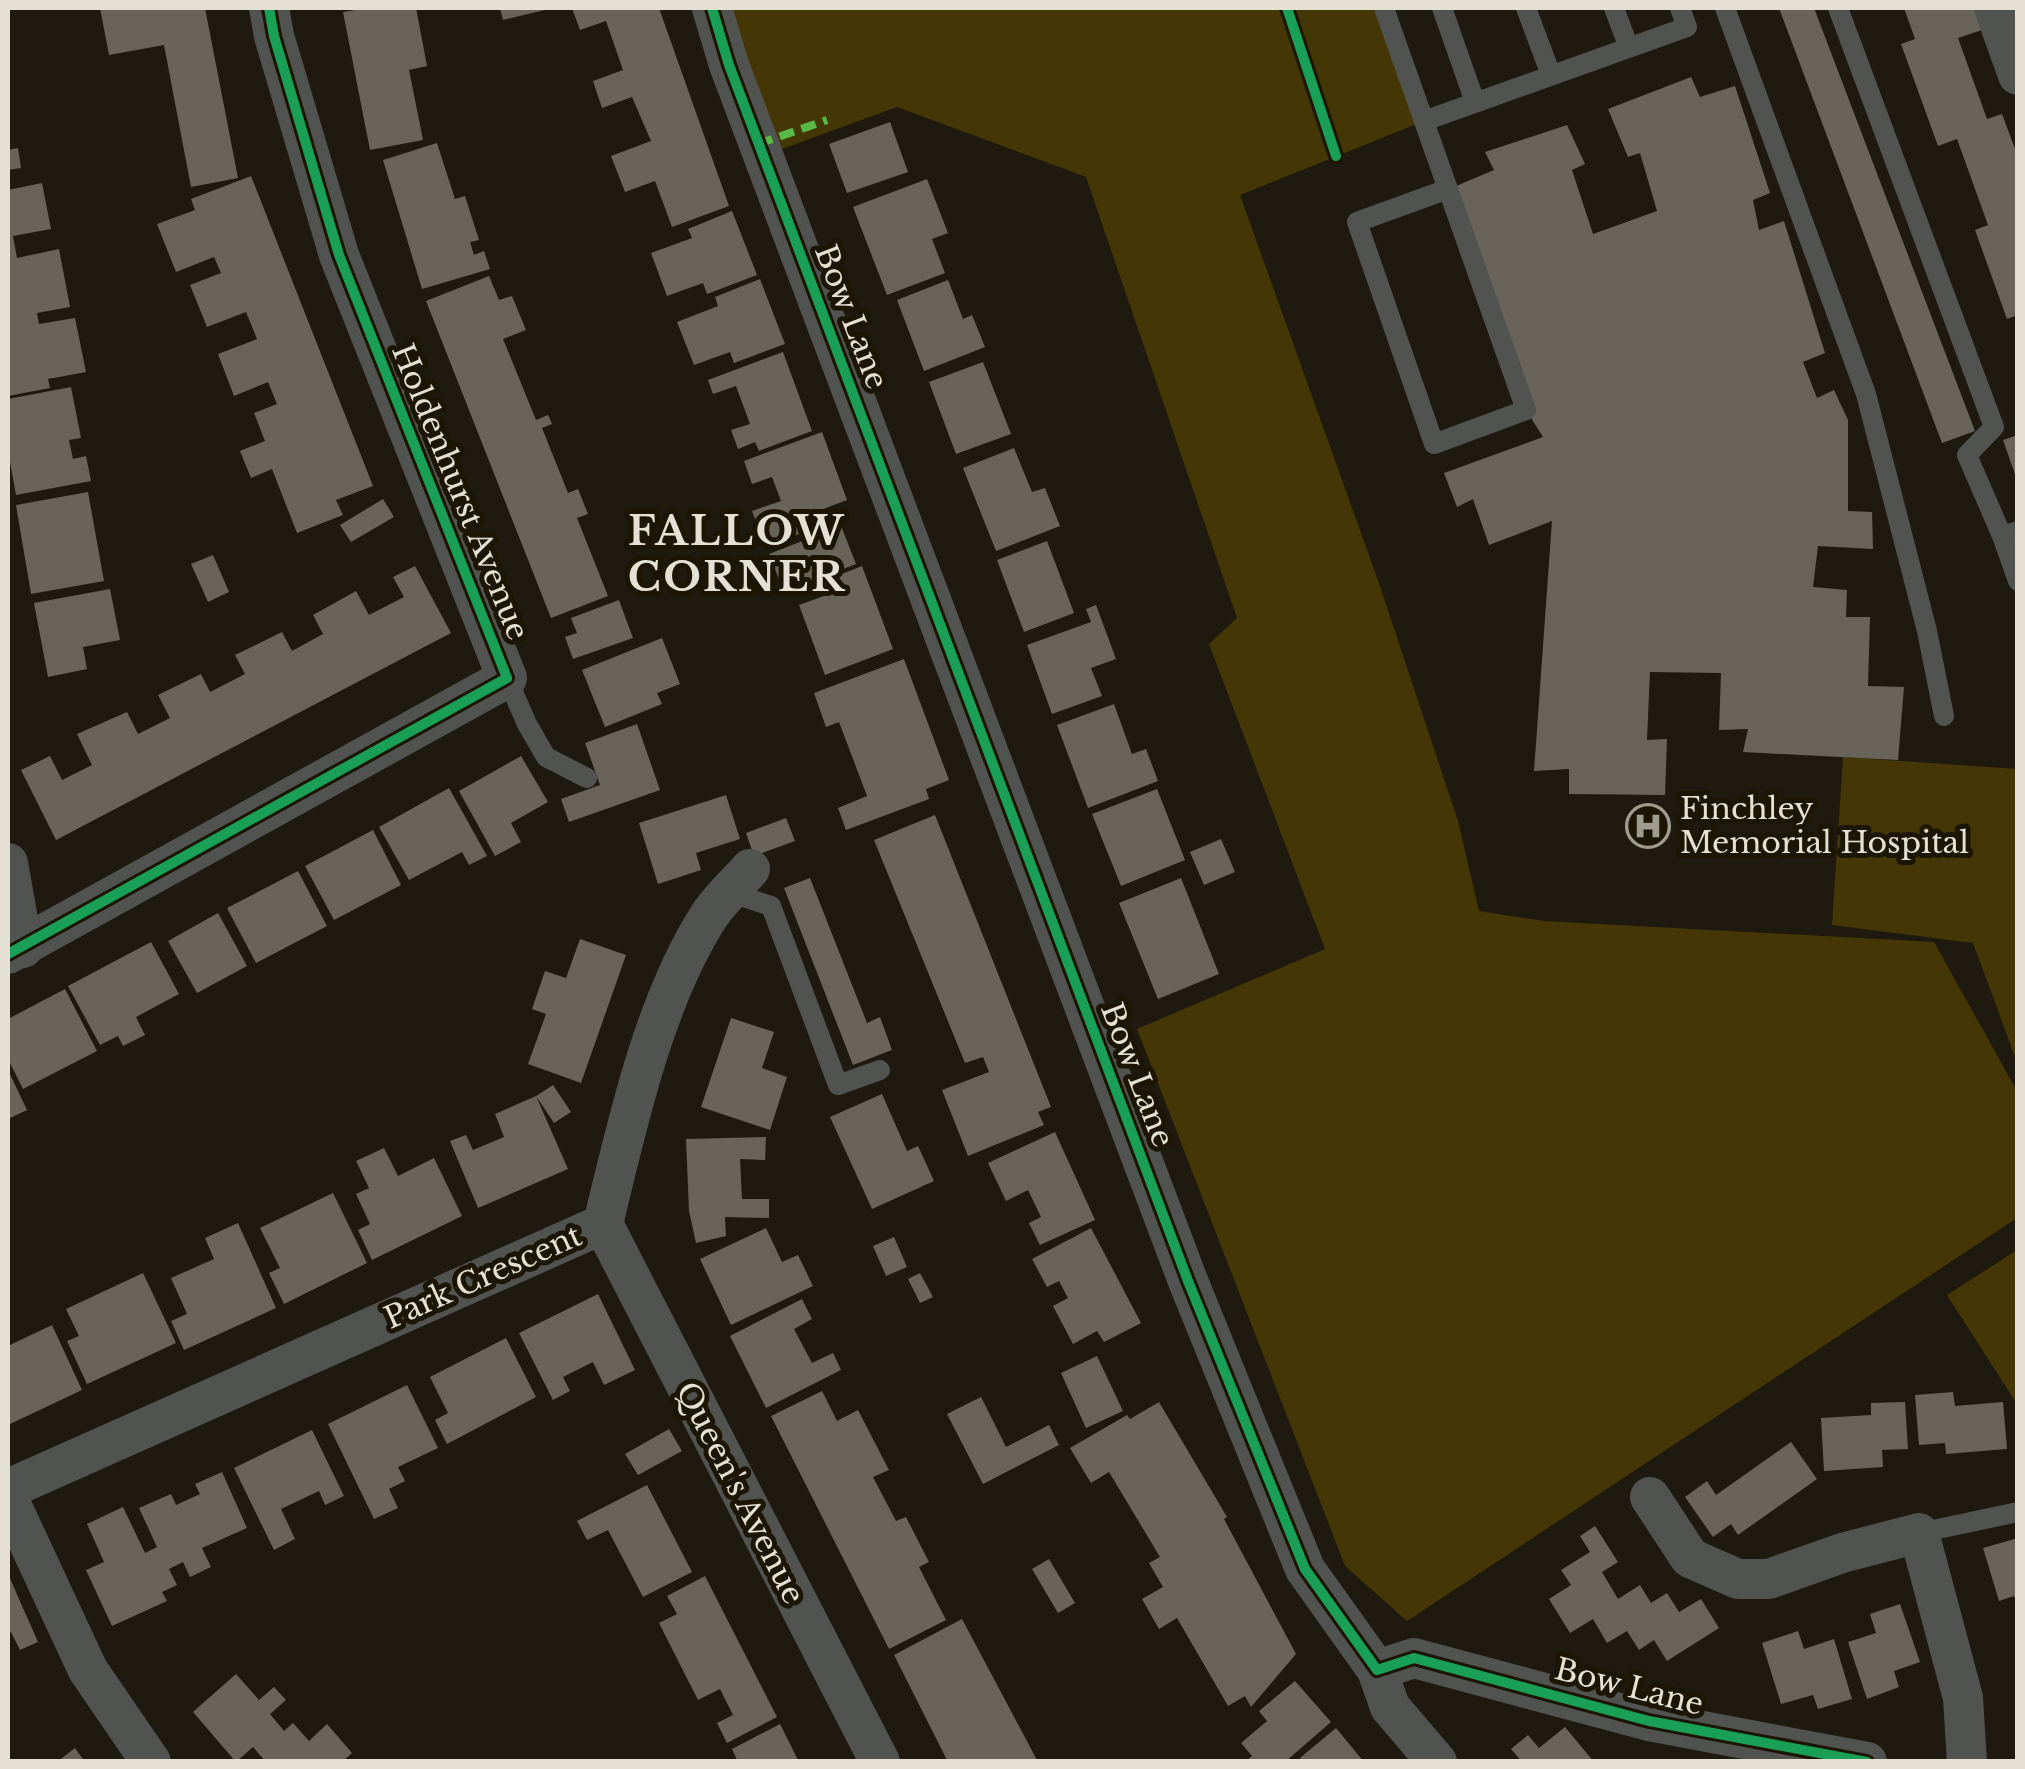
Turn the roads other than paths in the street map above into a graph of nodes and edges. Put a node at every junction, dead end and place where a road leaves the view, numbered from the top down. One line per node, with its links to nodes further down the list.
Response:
1 (269, 8): 19 (street, Holdenhurst Avenue)
2 (712, 8): 32 (street, Bow Lane)
3 (1384, 8): 15 (lane)
4 (1442, 8): 14 (lane)
5 (1526, 8): 13 (lane)
6 (1614, 8): 11 (lane)
7 (1680, 8): 11 (lane)
8 (1725, 8): 20 (lane)
9 (1838, 8): 17 (lane)
10 (1994, 8): 12 (street)
11 (1629, 48): 13 (lane)
12 (2018, 74)
13 (1551, 75): 14 (lane)
14 (1475, 102): 15 (lane)
15 (1424, 120): 16 (lane)
16 (1448, 189): 16 (lane)
17 (2010, 534): 18 (lane)
18 (2018, 581)
19 (508, 678): 21 (lane); 24 (street, Holdenhurst Avenue)
20 (1944, 716)
21 (587, 778)
22 (8, 863): 24 (street)
23 (740, 880): 25 (lane); 26 (street, Park Crescent)
24 (15, 951)
25 (880, 1070)
26 (603, 1224): 27 (street, Park Crescent); 34 (street, Queen's Avenue)
27 (8, 1489)
28 (1650, 1496): 31 (street)
29 (8, 1498): 33 (street)
30 (2018, 1512): 31 (lane)
31 (1919, 1532): 37 (street)
32 (1377, 1670): 35 (street); 36 (street, Bow Lane)
33 (150, 1762)
34 (880, 1762)
35 (1437, 1762)
36 (1866, 1762)
37 (1967, 1762)

